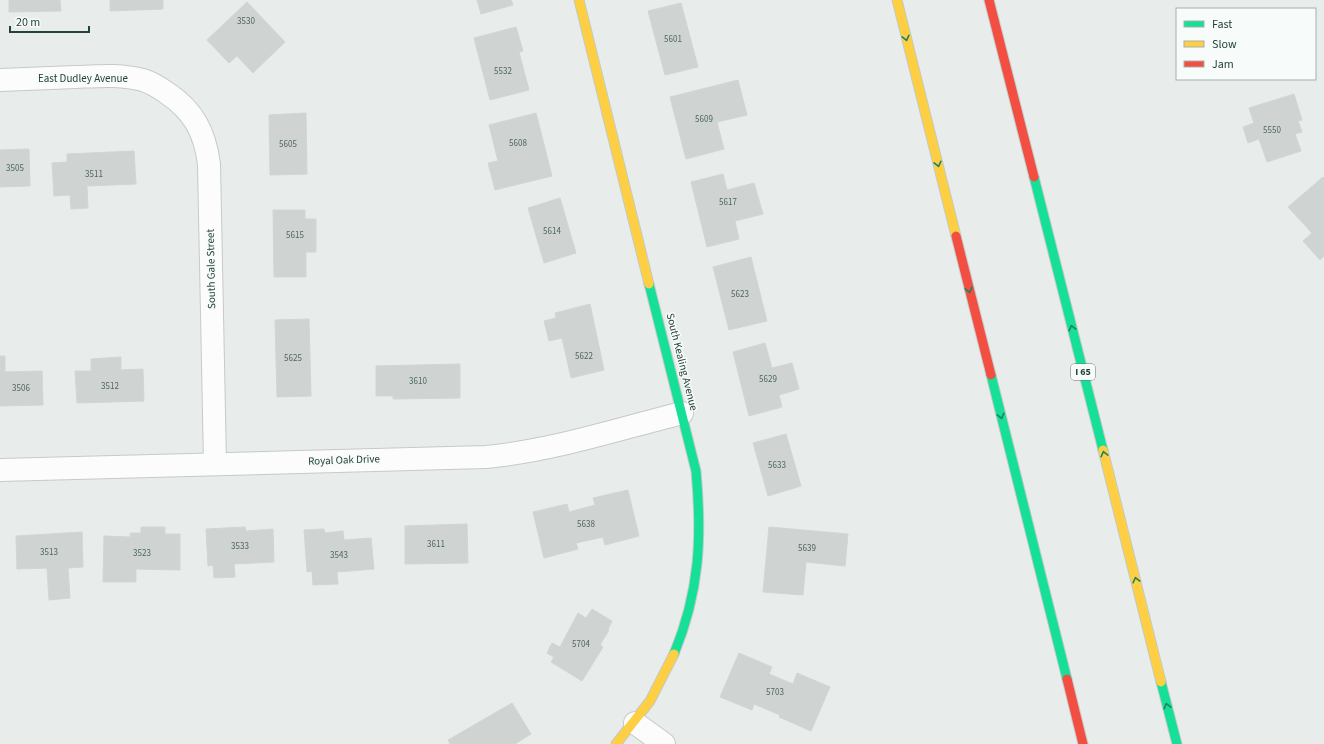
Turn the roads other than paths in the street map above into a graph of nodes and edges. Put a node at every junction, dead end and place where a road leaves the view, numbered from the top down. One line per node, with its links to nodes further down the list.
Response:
1 (579, 0): 6 (main road, South Kealing Avenue)
2 (897, 0): 12 (main road, one-way to 12)
3 (989, 0): 13 (main road, I 65, one-way to 3)
4 (0, 80): 5 (street, East Dudley Avenue)
5 (164, 90): 7 (street, South Gale Street)
6 (682, 414): 7 (street, Royal Oak Drive); 9 (main road, South Kealing Avenue)
7 (215, 464): 8 (street, Royal Oak Drive)
8 (0, 470)
9 (635, 723): 10 (main road, South Kealing Avenue); 11 (street)
10 (616, 744)
11 (664, 744)
12 (1083, 744)
13 (1177, 744)

